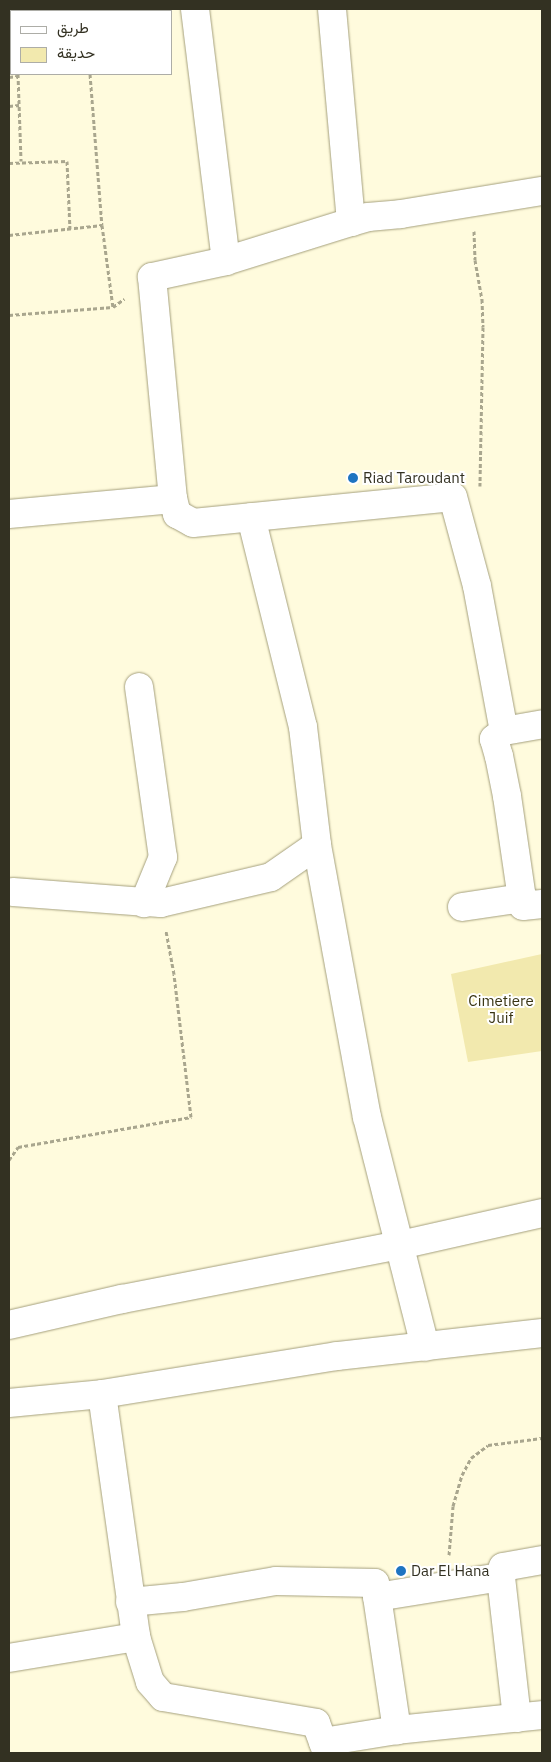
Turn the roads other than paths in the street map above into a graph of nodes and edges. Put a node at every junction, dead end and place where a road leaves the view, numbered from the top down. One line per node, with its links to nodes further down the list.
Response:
1 (195, 9): 5 (street)
2 (332, 9): 4 (street)
3 (542, 191): 4 (street)
4 (350, 222): 5 (street)
5 (226, 261): 6 (street)
6 (173, 498): 7 (street); 8 (street)
7 (9, 514)
8 (251, 517): 11 (street); 12 (street)
9 (139, 686): 15 (street)
10 (542, 724): 11 (street)
11 (504, 731): 14 (street)
12 (317, 845): 15 (street); 18 (street)
13 (13, 892): 15 (street)
14 (533, 901): 16 (street)
15 (152, 903)
16 (462, 907)
17 (542, 1213): 18 (street)
18 (400, 1245): 19 (street); 21 (street)
19 (9, 1325)
20 (542, 1333): 21 (street)
21 (425, 1348): 22 (street)
22 (102, 1394): 23 (street); 27 (street)
23 (9, 1403)
24 (542, 1560): 25 (street)
25 (502, 1577): 26 (street); 30 (street)
26 (377, 1597): 27 (street); 31 (street)
27 (130, 1602): 28 (street)
28 (136, 1637): 29 (street); 32 (street)
29 (9, 1658)
30 (530, 1717): 31 (street)
31 (397, 1730): 32 (street)
32 (325, 1747)

